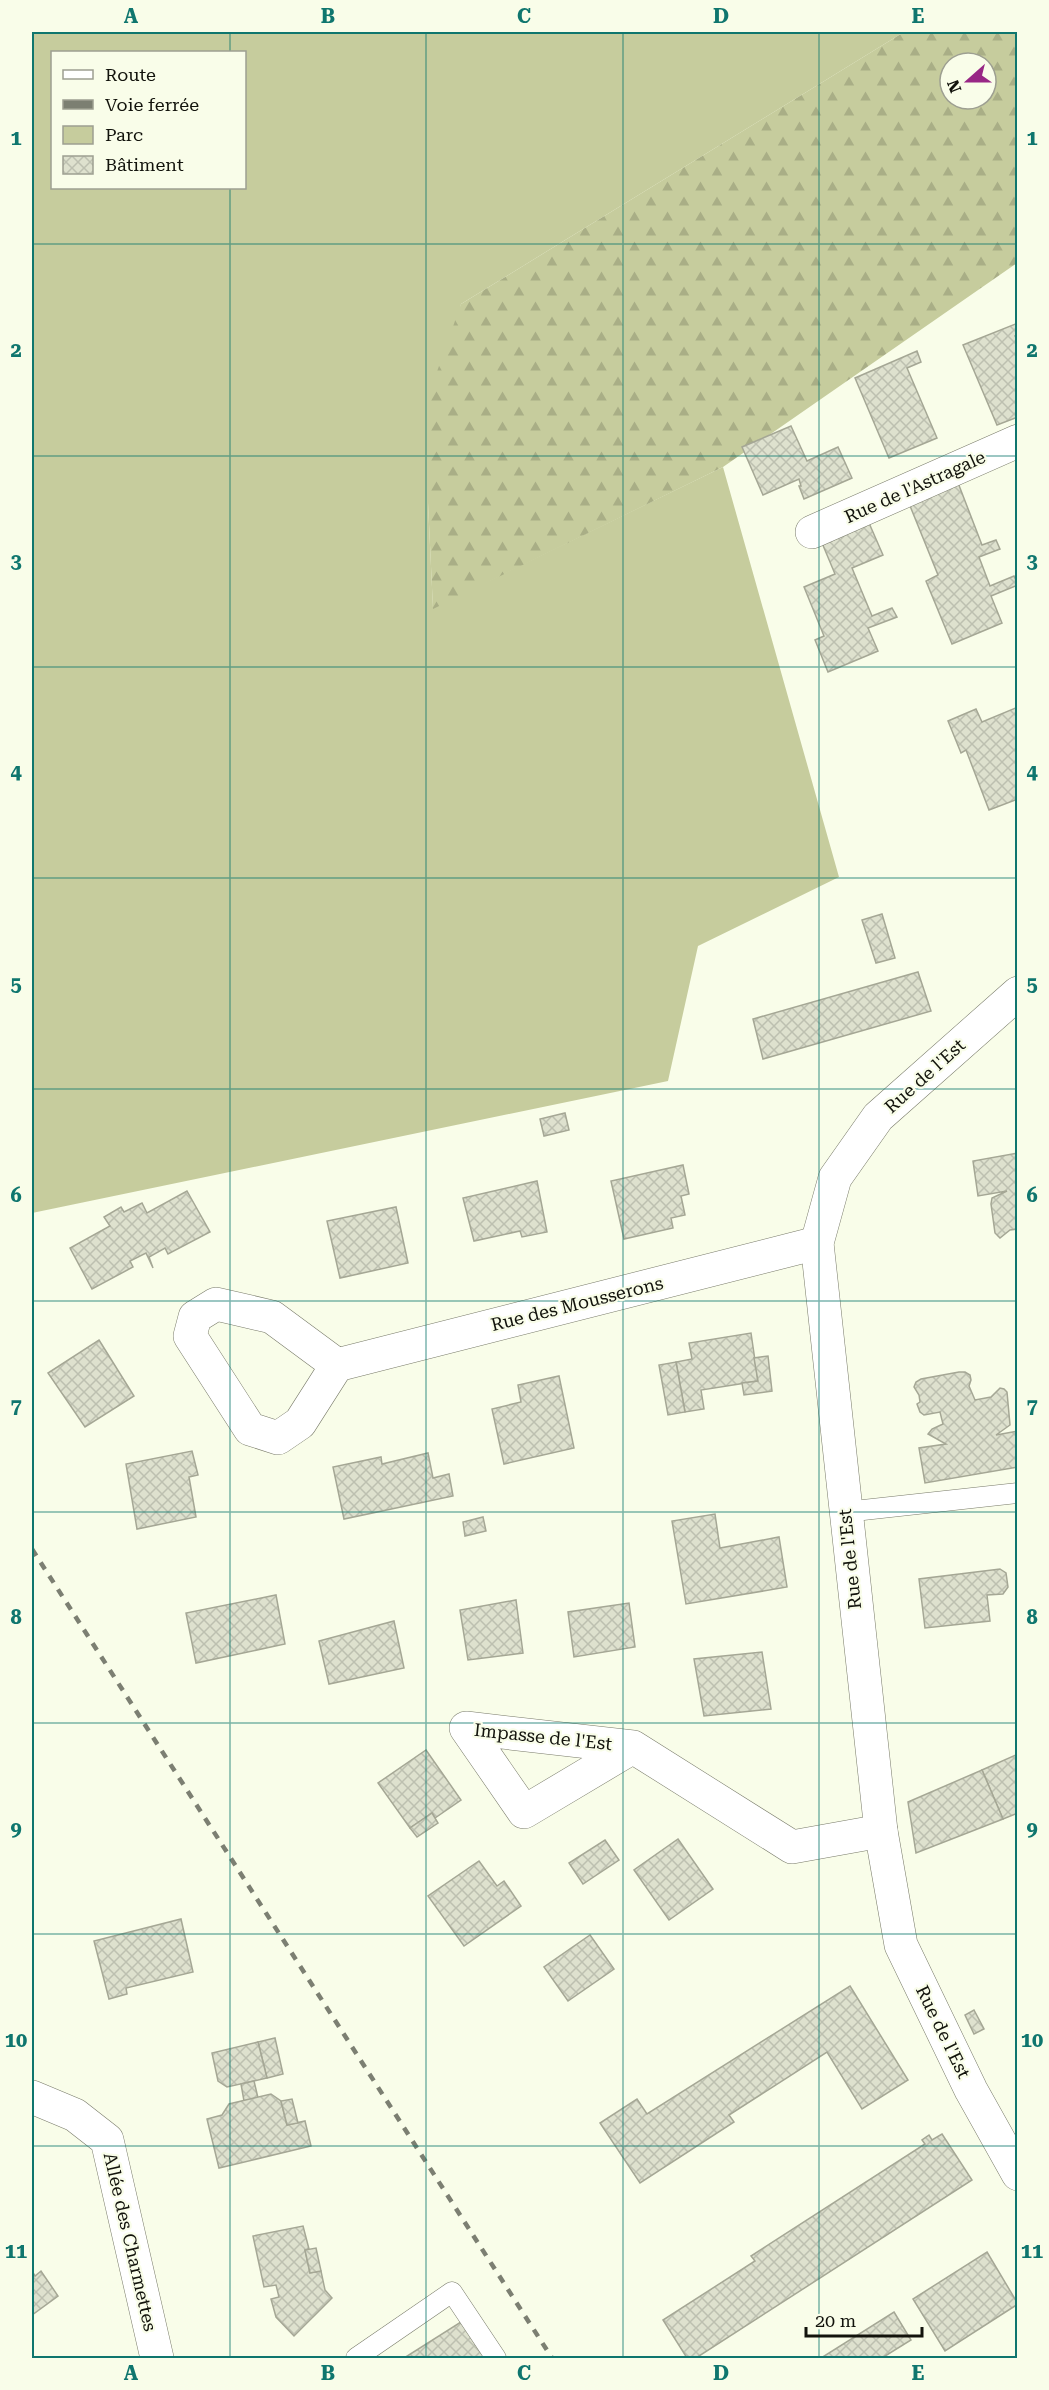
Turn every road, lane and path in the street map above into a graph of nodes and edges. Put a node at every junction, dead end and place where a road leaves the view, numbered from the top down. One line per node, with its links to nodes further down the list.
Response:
1 (1017, 441): 2 (street, Rue de l'Astragale)
2 (812, 532)
3 (1017, 993): 4 (street, Rue de l'Est)
4 (817, 1243): 5 (street, Rue des Mousserons); 7 (street, Rue de l'Est)
5 (337, 1365): 5 (street)
6 (1017, 1493): 7 (lane)
7 (845, 1512): 9 (street, Rue de l'Est)
8 (633, 1747): 9 (street, Impasse de l'Est)
9 (881, 1831): 11 (street, Rue de l'Est)
10 (32, 2097): 12 (street, Allée des Charmettes)
11 (1017, 2174)
12 (157, 2358)
13 (357, 2358): 14 (lane)
14 (496, 2358)

